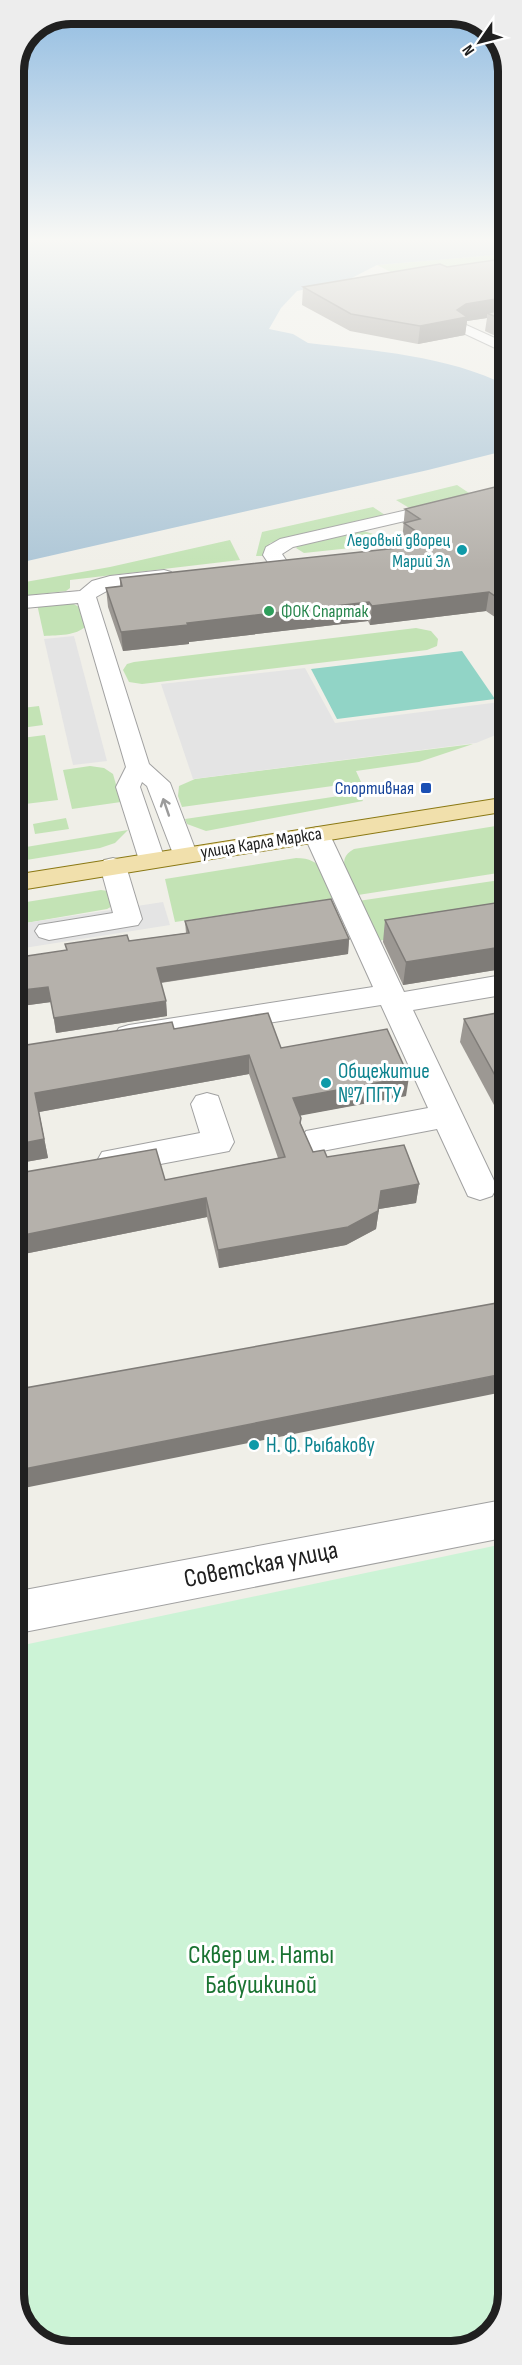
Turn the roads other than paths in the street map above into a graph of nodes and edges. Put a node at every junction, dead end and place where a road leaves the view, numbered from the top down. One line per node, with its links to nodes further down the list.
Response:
1 (481, 484): 2 (street)
2 (498, 491)
3 (498, 494): 5 (street)
4 (300, 561): 5 (street)
5 (278, 563): 6 (street)
6 (255, 566)
7 (188, 573): 8 (street)
8 (86, 596): 9 (street); 10 (street)
9 (24, 602)
10 (138, 767): 13 (street, one-way to 10); 14 (street)
11 (498, 806): 12 (main road, улица Карла Маркса)
12 (317, 835): 13 (main road, улица Карла Маркса); 19 (street)
13 (184, 855): 14 (main road, улица Карла Маркса)
14 (152, 860): 15 (main road, улица Карла Маркса)
15 (113, 866): 16 (main road, улица Карла Маркса); 17 (street)
16 (24, 882)
17 (49, 931)
18 (498, 985): 19 (street)
19 (393, 999): 20 (street); 22 (street)
20 (107, 1038)
21 (207, 1104): 24 (street)
22 (447, 1116): 23 (street); 25 (street)
23 (317, 1140)
24 (83, 1167)
25 (480, 1187)
26 (498, 1520): 27 (street, Советская улица)
27 (24, 1611)

